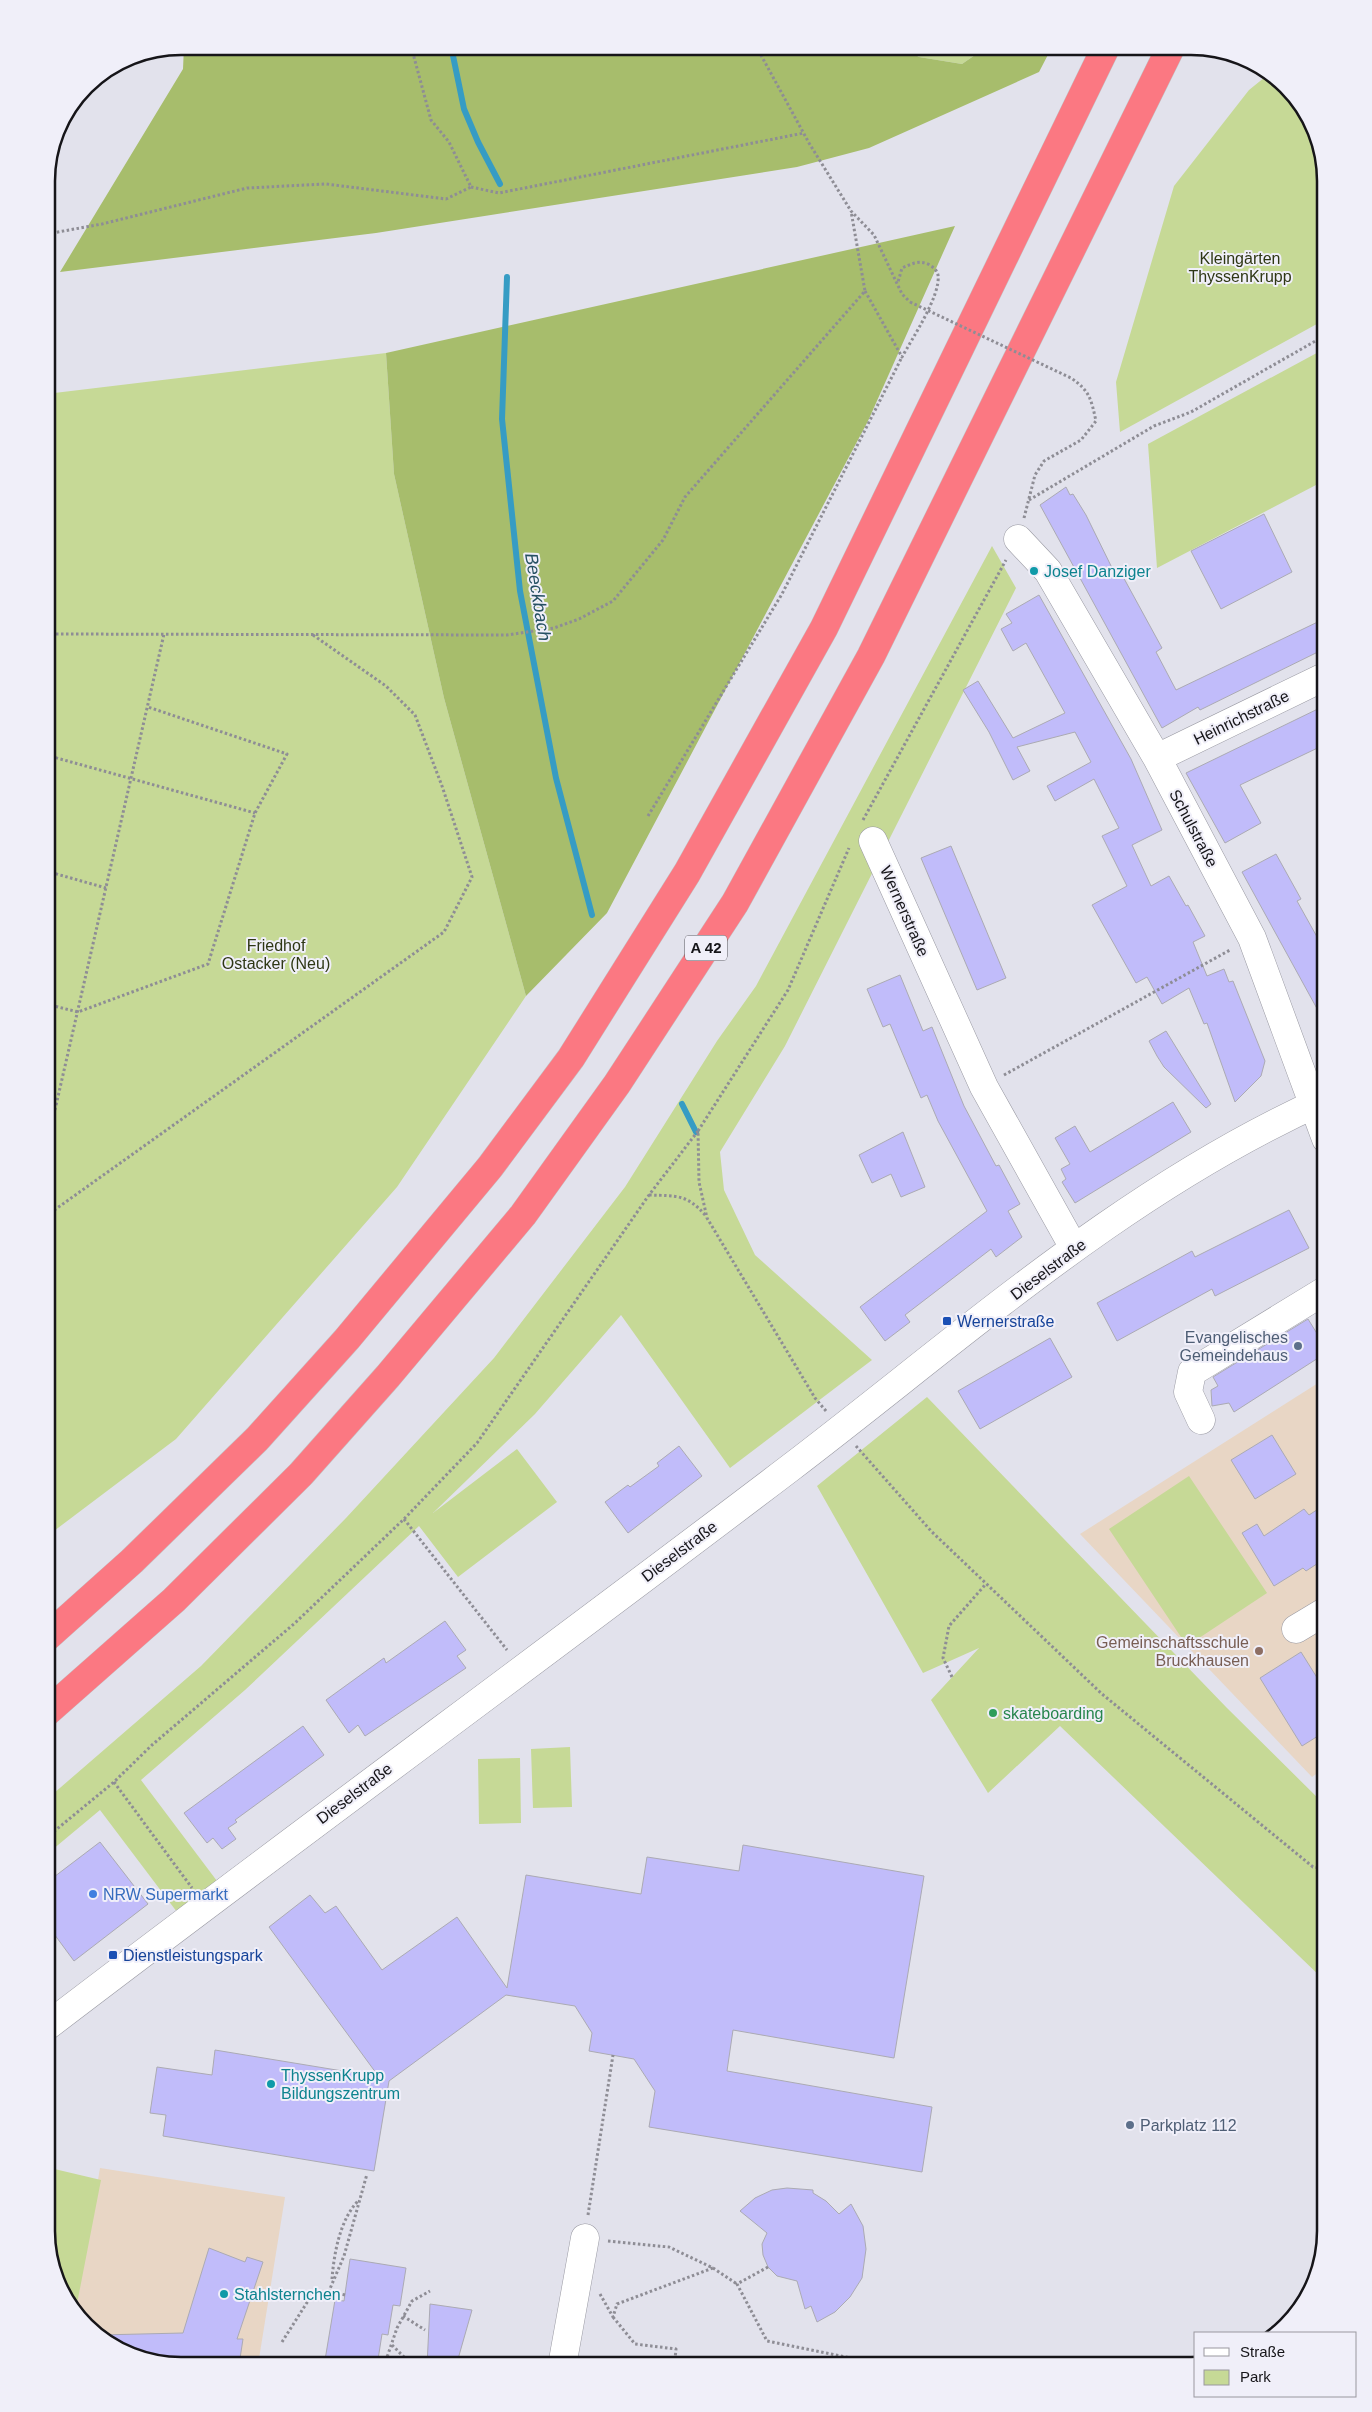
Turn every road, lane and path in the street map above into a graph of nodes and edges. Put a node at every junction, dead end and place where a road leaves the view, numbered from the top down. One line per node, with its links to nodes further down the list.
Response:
1 (413, 55): 6 (path)
2 (761, 55): 5 (path)
3 (1102, 55): 47 (highway)
4 (1167, 55): 50 (highway, A 42)
5 (804, 133): 6 (path); 7 (path)
6 (471, 186): 8 (path)
7 (851, 211): 9 (path); 10 (path)
8 (55, 232)
9 (898, 282): 12 (path); 13 (path, bridge)
10 (865, 291): 12 (path); 17 (path)
11 (1317, 340): 13 (path)
12 (902, 357): 24 (path)
13 (1028, 500): 14 (path)
14 (1018, 539): 21 (street, Schulstraße); 25 (path)
15 (55, 634): 16 (path)
16 (164, 634): 17 (path); 19 (path)
17 (312, 634): 37 (path)
18 (1317, 680): 21 (street, Heinrichstraße)
19 (148, 707): 22 (path); 23 (path)
20 (55, 757): 22 (path)
21 (1157, 758): 28 (street, Schulstraße)
22 (132, 778): 23 (path); 27 (path)
23 (255, 813): 30 (path)
24 (648, 816)
25 (861, 838): 31 (street, Wernerstraße); 35 (path)
26 (55, 874): 27 (path)
27 (106, 888): 30 (path)
28 (1252, 938): 31 (path); 32 (street, Schulstraße)
29 (55, 1006): 30 (path)
30 (78, 1012): 33 (path)
31 (984, 1086): 39 (street, Wernerstraße)
32 (1317, 1097)
33 (55, 1103)
34 (1317, 1103): 39 (street, Dieselstraße)
35 (698, 1130): 36 (path); 38 (path)
36 (649, 1195): 38 (path); 43 (path)
37 (55, 1210)
38 (707, 1218): 42 (path)
39 (1074, 1248): 42 (street, Dieselstraße)
40 (1317, 1296): 41 (street)
41 (1201, 1420)
42 (841, 1429): 44 (path); 48 (street, Dieselstraße)
43 (404, 1519): 48 (path); 51 (path)
44 (985, 1585): 49 (path); 53 (path)
45 (1317, 1616): 46 (street)
46 (1296, 1629)
47 (55, 1630)
48 (522, 1668): 54 (street, Dieselstraße)
49 (952, 1677)
50 (55, 1705)
51 (114, 1782): 52 (path); 54 (path)
52 (55, 1831)
53 (1317, 1868)
54 (205, 1905): 55 (street, Dieselstraße)
55 (55, 2020)
56 (613, 2056): 59 (path)
57 (368, 2174): 58 (path)
58 (358, 2200): 62 (path); 62 (path)
59 (585, 2238): 61 (path); 75 (street)
60 (768, 2267): 63 (path)
61 (713, 2268): 63 (path); 69 (path)
62 (332, 2282): 65 (path)
63 (737, 2284): 77 (path)
64 (430, 2290): 68 (path)
65 (329, 2291): 67 (path); 71 (path)
66 (599, 2293): 69 (path)
67 (345, 2294)
68 (403, 2316): 70 (path); 72 (path)
69 (613, 2317): 76 (path)
70 (425, 2330)
71 (282, 2342)
72 (392, 2345): 73 (path); 74 (path)
73 (387, 2357)
74 (404, 2357)
75 (564, 2357)
76 (675, 2357)
77 (846, 2357)

